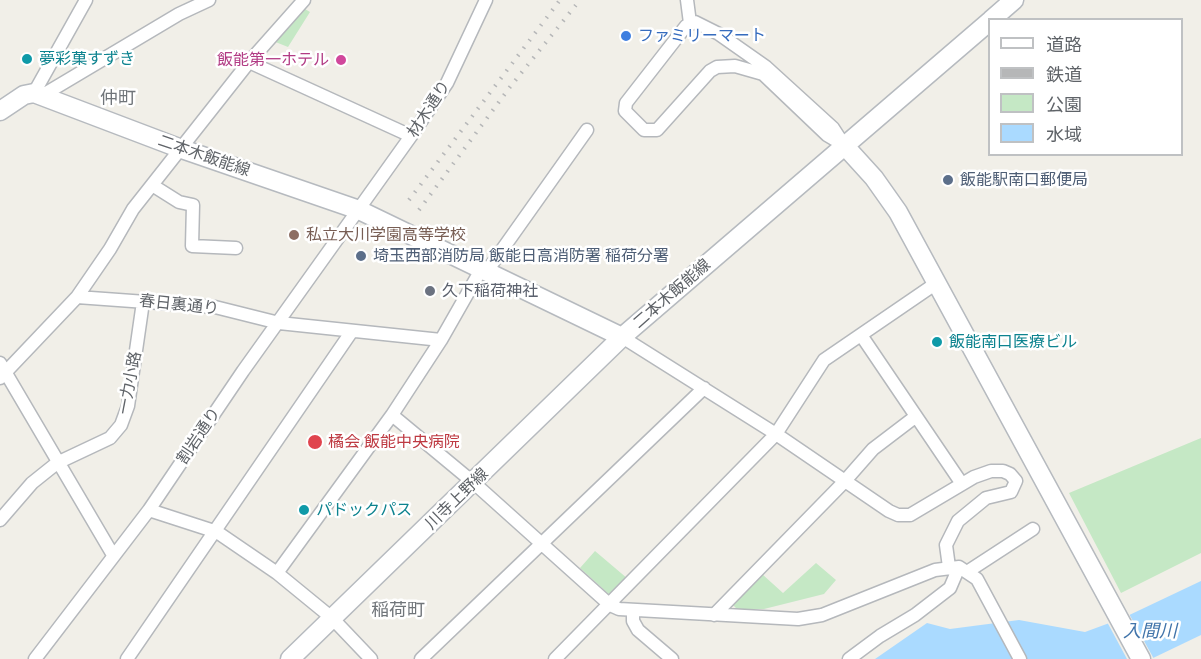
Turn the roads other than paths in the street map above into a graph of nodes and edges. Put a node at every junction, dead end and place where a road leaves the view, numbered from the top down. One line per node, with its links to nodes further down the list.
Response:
1 (86, 0): 11 (street)
2 (209, 0): 11 (street)
3 (304, 0): 10 (street)
4 (486, 0): 14 (street, 材木通り)
5 (687, 0): 9 (street)
6 (1014, 0): 7 (main road, 二本木飯能線)
7 (992, 18)
8 (988, 22): 15 (main road, 二本木飯能線)
9 (690, 23): 15 (street); 15 (street)
10 (249, 62): 14 (street); 16 (street)
11 (38, 94): 12 (main road); 16 (main road, 二本木飯能線)
12 (0, 111)
13 (587, 130): 20 (street)
14 (411, 136): 18 (street, 材木通り)
15 (844, 145): 21 (main road); 27 (main road, 二本木飯能線)
16 (179, 148): 17 (street); 18 (main road, 二本木飯能線)
17 (152, 185): 19 (street); 22 (street)
18 (359, 210): 20 (main road, 二本木飯能線); 24 (street, 割岩通り)
19 (237, 248)
20 (485, 269): 27 (main road, 二本木飯能線); 28 (street)
21 (938, 282): 26 (street); 59 (main road)
22 (77, 297): 23 (street, 春日裏通り); 29 (street)
23 (143, 302): 24 (street, 春日裏通り); 34 (street, 一力小路)
24 (279, 323): 25 (street, 春日裏通り); 38 (street, 割岩通り)
25 (352, 331): 28 (street, 春日裏通り); 41 (street)
26 (861, 335): 32 (street); 33 (street)
27 (622, 337): 30 (street); 36 (main road, 川寺上野線)
28 (441, 340): 31 (street)
29 (2, 371): 34 (street)
30 (704, 388): 33 (street); 42 (street)
31 (392, 415): 36 (street); 45 (street)
32 (915, 417): 35 (street); 37 (street)
33 (776, 434): 35 (street); 46 (street)
34 (57, 463): 39 (street, 一力小路); 43 (street)
35 (844, 482): 37 (street); 48 (street)
36 (474, 483): 42 (street); 49 (main road, 川寺上野線)
37 (962, 484): 44 (street)
38 (148, 510): 41 (street); 43 (street, 割岩通り)
39 (0, 519)
40 (1032, 529): 44 (street)
41 (217, 532): 45 (street); 51 (street)
42 (542, 545): 46 (street); 54 (street)
43 (113, 555): 50 (street, 割岩通り)
44 (963, 572): 48 (street); 57 (street); 58 (street)
45 (277, 573): 49 (street)
46 (610, 605): 47 (street); 55 (street)
47 (633, 612): 48 (street); 56 (street)
48 (714, 615)
49 (332, 618): 52 (main road, 川寺上野線); 53 (street)
50 (35, 659)
51 (127, 659)
52 (290, 659)
53 (371, 659)
54 (422, 659)
55 (555, 659)
56 (672, 659)
57 (849, 659)
58 (1020, 659)
59 (1141, 659)

